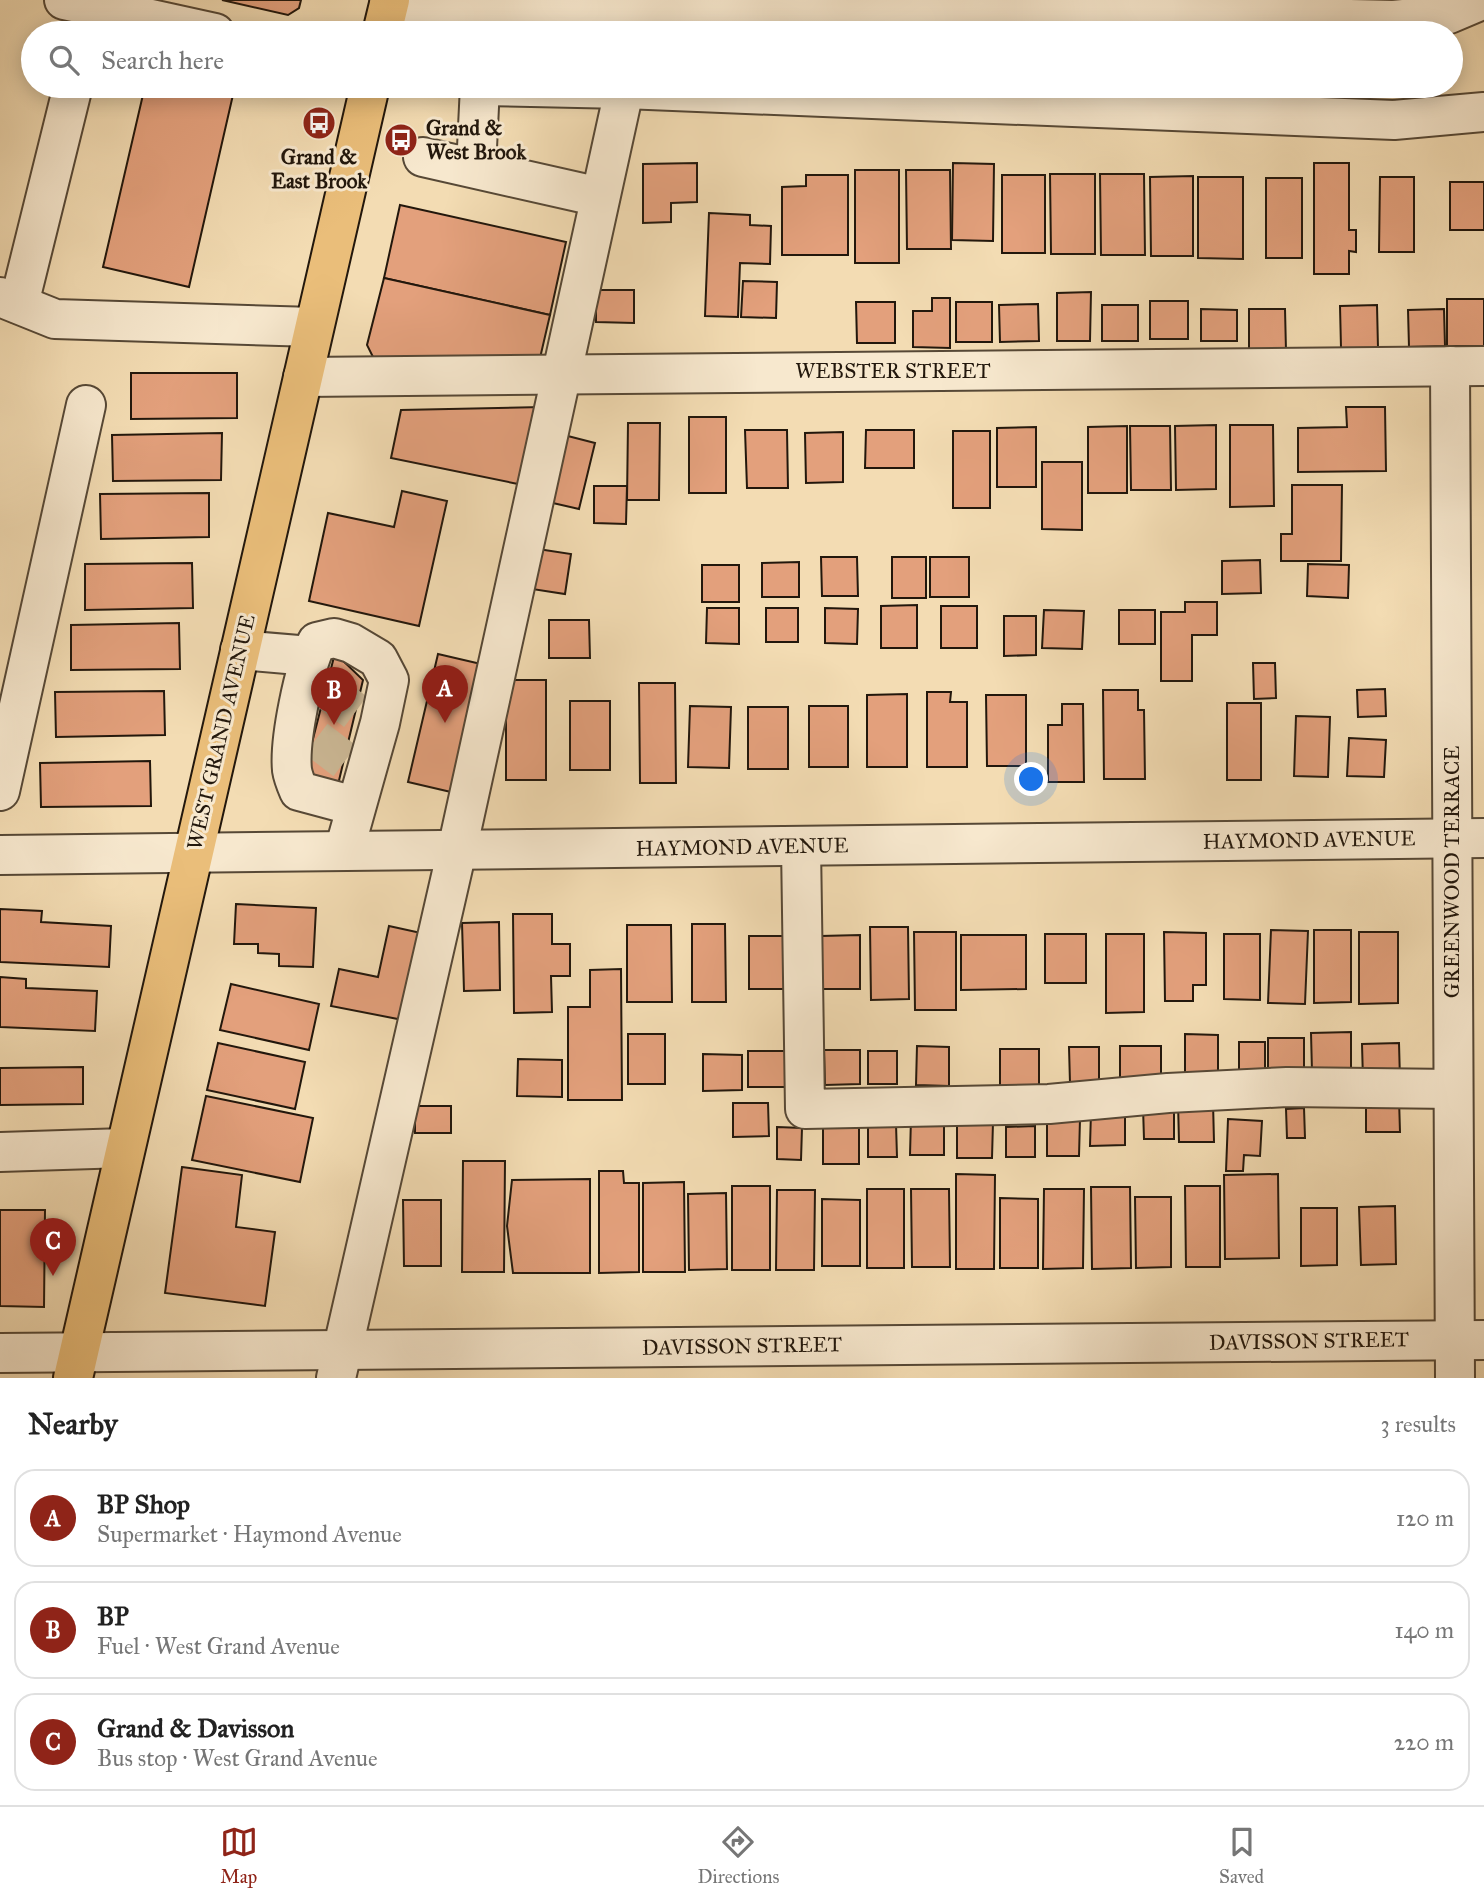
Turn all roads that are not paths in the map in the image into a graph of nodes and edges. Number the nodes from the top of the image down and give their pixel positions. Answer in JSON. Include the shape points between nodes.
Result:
{"nodes":[{"id":1,"x":95,"y":8,"type":"edge"},
{"id":2,"x":643,"y":12,"type":"edge"},
{"id":3,"x":1457,"y":12,"type":"edge"},
{"id":4,"x":387,"y":13,"type":"edge"},
{"id":5,"x":157,"y":21,"type":"edge"},
{"id":6,"x":69,"y":98,"type":"edge"},
{"id":7,"x":366,"y":98,"type":"edge"},
{"id":8,"x":480,"y":98,"type":"edge"},
{"id":9,"x":622,"y":98,"type":"edge"},
{"id":10,"x":881,"y":98,"type":"edge"},
{"id":11,"x":1461,"y":105,"type":"edge"},
{"id":12,"x":423,"y":157,"type":"dead end"},
{"id":13,"x":476,"y":168,"type":"junction"},
{"id":14,"x":600,"y":197,"type":"junction"},
{"id":15,"x":10,"y":301,"type":"edge"},
{"id":16,"x":314,"y":327,"type":"junction"},
{"id":17,"x":1467,"y":366,"type":"edge"},
{"id":18,"x":561,"y":374,"type":"junction"},
{"id":19,"x":303,"y":377,"type":"junction"},
{"id":20,"x":86,"y":405,"type":"dead end"},
{"id":21,"x":240,"y":650,"type":"junction"},
{"id":22,"x":314,"y":673,"type":"junction"},
{"id":23,"x":336,"y":761,"type":"junction"},
{"id":24,"x":0,"y":791,"type":"edge"},
{"id":25,"x":1468,"y":839,"type":"edge"},
{"id":26,"x":801,"y":846,"type":"junction"},
{"id":27,"x":457,"y":850,"type":"junction"},
{"id":28,"x":344,"y":851,"type":"junction"},
{"id":29,"x":193,"y":852,"type":"junction"},
{"id":30,"x":0,"y":855,"type":"edge"},
{"id":31,"x":1453,"y":1089,"type":"junction"},
{"id":32,"x":125,"y":1148,"type":"junction"},
{"id":33,"x":0,"y":1152,"type":"edge"},
{"id":34,"x":1469,"y":1340,"type":"edge"},
{"id":35,"x":0,"y":1353,"type":"edge"},
{"id":36,"x":339,"y":1364,"type":"edge"},
{"id":37,"x":76,"y":1365,"type":"edge"},
{"id":38,"x":1455,"y":1378,"type":"edge"}],
"edges":[{"from":1,"to":5,"type":"street"},
{"from":2,"to":3,"type":"street","via":[[1394,20]]},
{"from":2,"to":4,"type":"street"},
{"from":6,"to":15,"type":"street"},
{"from":7,"to":16,"type":"main road","name":"WEST GRAND AVENUE"},
{"from":8,"to":13,"type":"street"},
{"from":9,"to":14,"type":"street"},
{"from":10,"to":11,"type":"street","via":[[1394,120]]},
{"from":12,"to":13,"type":"street"},
{"from":13,"to":14,"type":"street"},
{"from":14,"to":18,"type":"street"},
{"from":15,"to":16,"type":"street","via":[[55,319]]},
{"from":16,"to":19,"type":"main road","name":"WEST GRAND AVENUE"},
{"from":17,"to":18,"type":"street","name":"WEBSTER STREET"},
{"from":17,"to":25,"type":"street","name":"GREENWOOD TERRACE"},
{"from":18,"to":19,"type":"street","name":"WEBSTER STREET"},
{"from":18,"to":27,"type":"street"},
{"from":19,"to":21,"type":"main road","name":"WEST GRAND AVENUE"},
{"from":20,"to":24,"type":"street"},
{"from":21,"to":22,"type":"street"},
{"from":21,"to":29,"type":"main road","name":"WEST GRAND AVENUE"},
{"from":22,"to":23,"type":"street"},
{"from":22,"to":23,"type":"street","via":[[317,642],[334,638],[378,659],[389,680],[367,721]]},
{"from":23,"to":28,"type":"street"},
{"from":25,"to":26,"type":"street","name":"HAYMOND AVENUE"},
{"from":25,"to":31,"type":"street","name":"GREENWOOD TERRACE"},
{"from":26,"to":27,"type":"street","name":"HAYMOND AVENUE"},
{"from":26,"to":31,"type":"street","via":[[805,1109],[1049,1104],[1287,1087]]},
{"from":27,"to":28,"type":"street","name":"HAYMOND AVENUE"},
{"from":27,"to":36,"type":"street"},
{"from":28,"to":29,"type":"street","name":"HAYMOND AVENUE"},
{"from":29,"to":30,"type":"street","name":"HAYMOND AVENUE"},
{"from":29,"to":32,"type":"main road","name":"WEST GRAND AVENUE"},
{"from":31,"to":34,"type":"street","name":"GREENWOOD TERRACE"},
{"from":32,"to":33,"type":"street"},
{"from":32,"to":37,"type":"main road","name":"WEST GRAND AVENUE"},
{"from":34,"to":36,"type":"street","name":"DAVISSON STREET"},
{"from":34,"to":38,"type":"street","name":"GREENWOOD TERRACE"},
{"from":35,"to":37,"type":"street","name":"DAVISSON STREET"},
{"from":36,"to":37,"type":"street","name":"DAVISSON STREET"}]}
